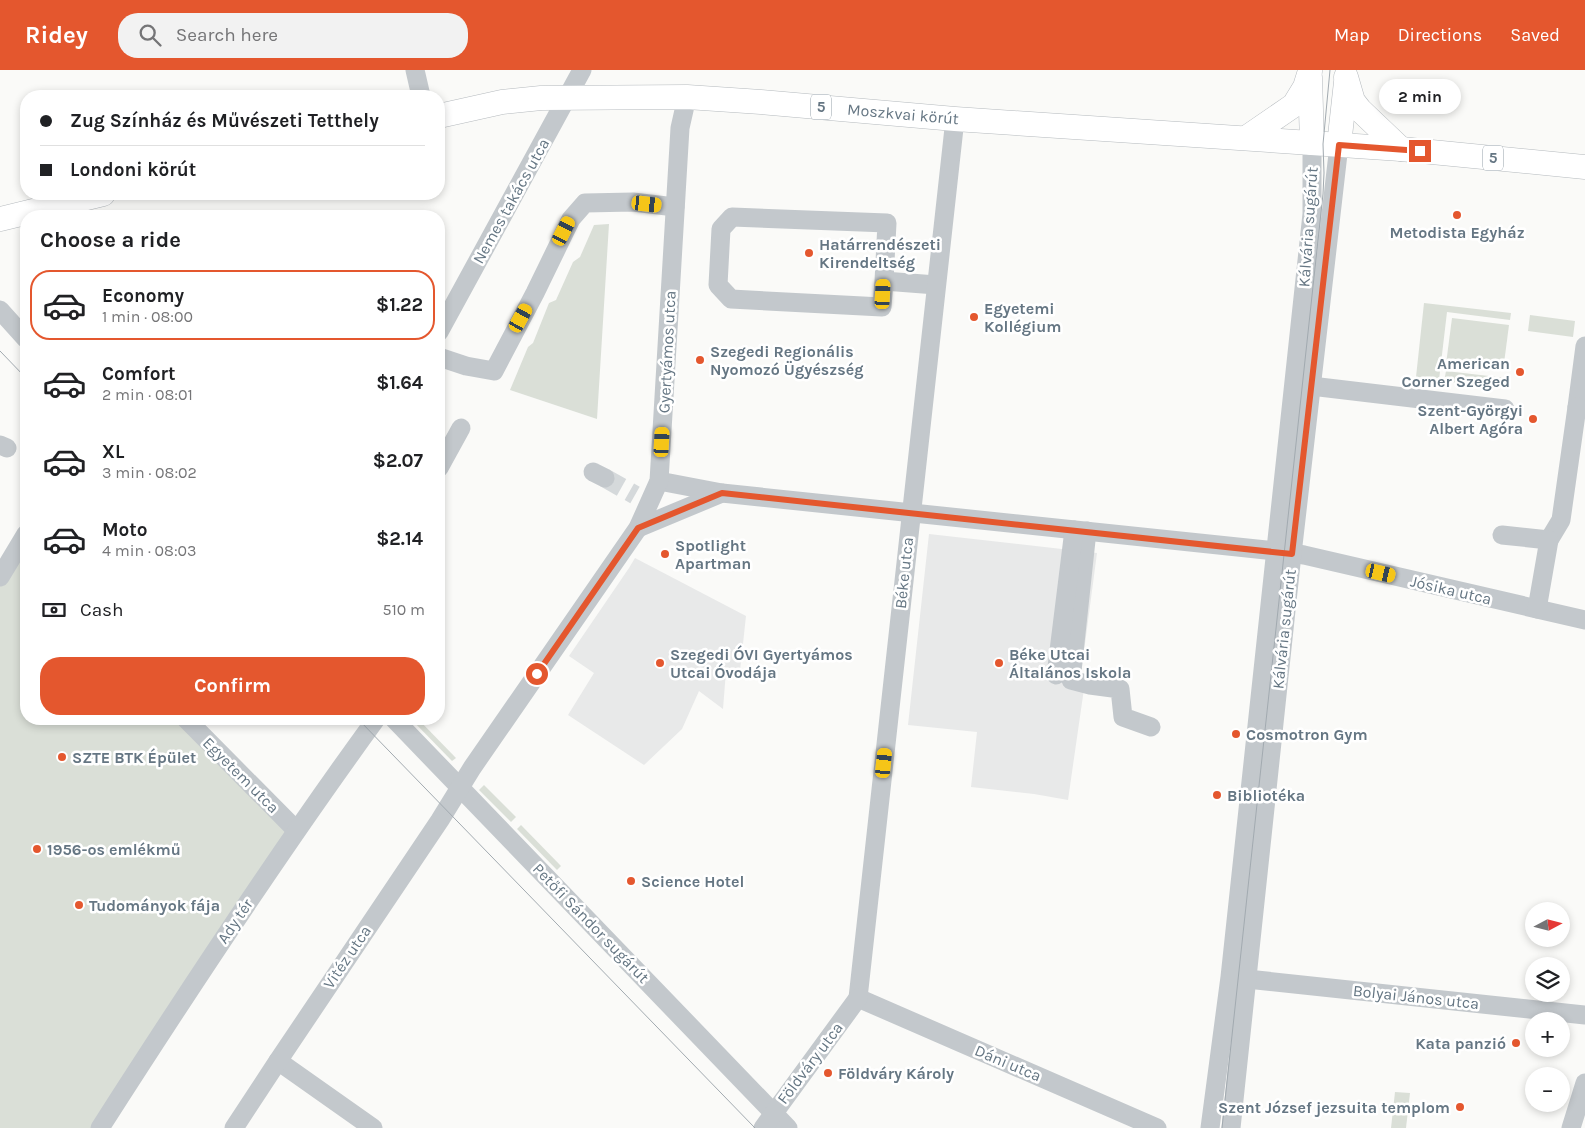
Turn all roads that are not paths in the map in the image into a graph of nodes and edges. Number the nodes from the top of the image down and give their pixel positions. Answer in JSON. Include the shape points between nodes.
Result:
{"nodes":[{"id":1,"x":415,"y":70,"type":"edge"},
{"id":2,"x":582,"y":70,"type":"edge"},
{"id":3,"x":1310,"y":70,"type":"edge"},
{"id":4,"x":1347,"y":73,"type":"edge"},
{"id":5,"x":420,"y":90,"type":"edge"},
{"id":6,"x":568,"y":97,"type":"junction"},
{"id":7,"x":686,"y":98,"type":"junction"},
{"id":8,"x":445,"y":115,"type":"edge"},
{"id":9,"x":955,"y":119,"type":"junction"},
{"id":10,"x":1246,"y":138,"type":"junction"},
{"id":11,"x":1312,"y":143,"type":"junction"},
{"id":12,"x":1339,"y":145,"type":"junction"},
{"id":13,"x":1401,"y":149,"type":"junction"},
{"id":14,"x":1585,"y":167,"type":"edge"},
{"id":15,"x":78,"y":200,"type":"edge"},
{"id":16,"x":0,"y":202,"type":"edge"},
{"id":17,"x":675,"y":207,"type":"junction"},
{"id":18,"x":45,"y":208,"type":"junction"},
{"id":19,"x":37,"y":210,"type":"edge"},
{"id":20,"x":20,"y":214,"type":"edge"},
{"id":21,"x":0,"y":219,"type":"edge"},
{"id":22,"x":884,"y":281,"type":"junction"},
{"id":23,"x":936,"y":285,"type":"junction"},
{"id":24,"x":0,"y":310,"type":"edge"},
{"id":25,"x":445,"y":321,"type":"edge"},
{"id":26,"x":20,"y":332,"type":"edge"},
{"id":27,"x":1585,"y":346,"type":"edge"},
{"id":28,"x":445,"y":359,"type":"edge"},
{"id":29,"x":1311,"y":386,"type":"junction"},
{"id":30,"x":1505,"y":408,"type":"dead end"},
{"id":31,"x":1581,"y":408,"type":"edge"},
{"id":32,"x":461,"y":428,"type":"dead end"},
{"id":33,"x":445,"y":457,"type":"edge"},
{"id":34,"x":659,"y":481,"type":"junction"},
{"id":35,"x":722,"y":493,"type":"junction"},
{"id":36,"x":911,"y":513,"type":"junction"},
{"id":37,"x":638,"y":528,"type":"junction"},
{"id":38,"x":1080,"y":531,"type":"junction"},
{"id":39,"x":1502,"y":534,"type":"dead end"},
{"id":40,"x":1549,"y":540,"type":"junction"},
{"id":41,"x":1284,"y":553,"type":"junction"},
{"id":42,"x":20,"y":556,"type":"edge"},
{"id":43,"x":0,"y":577,"type":"edge"},
{"id":44,"x":1536,"y":609,"type":"junction"},
{"id":45,"x":1585,"y":620,"type":"edge"},
{"id":46,"x":1056,"y":675,"type":"dead end"},
{"id":47,"x":192,"y":725,"type":"edge"},
{"id":48,"x":372,"y":725,"type":"edge"},
{"id":49,"x":400,"y":725,"type":"edge"},
{"id":50,"x":1151,"y":726,"type":"dead end"},
{"id":51,"x":461,"y":787,"type":"junction"},
{"id":52,"x":296,"y":830,"type":"junction"},
{"id":53,"x":1247,"y":979,"type":"junction"},
{"id":54,"x":858,"y":998,"type":"junction"},
{"id":55,"x":1585,"y":1015,"type":"edge"},
{"id":56,"x":278,"y":1061,"type":"junction"},
{"id":57,"x":1585,"y":1083,"type":"edge"},
{"id":58,"x":768,"y":1121,"type":"edge"},
{"id":59,"x":1154,"y":1127,"type":"edge"},
{"id":60,"x":100,"y":1128,"type":"edge"},
{"id":61,"x":234,"y":1128,"type":"edge"},
{"id":62,"x":373,"y":1128,"type":"edge"},
{"id":63,"x":788,"y":1128,"type":"edge"},
{"id":64,"x":1210,"y":1128,"type":"edge"},
{"id":65,"x":1231,"y":1128,"type":"edge"},
{"id":66,"x":1572,"y":1128,"type":"edge"}],
"edges":[{"from":1,"to":5,"type":"street"},
{"from":2,"to":6,"type":"street","name":"Nemes takács utca"},
{"from":3,"to":10,"type":"main road","via":[[1305,87],[1294,105]]},
{"from":3,"to":11,"type":"main road","name":"Kálvária sugárút"},
{"from":4,"to":12,"type":"main road","name":"Kálvária sugárút"},
{"from":4,"to":13,"type":"main road","via":[[1353,101]]},
{"from":6,"to":7,"type":"main road","name":"Moszkvai körút","number":"5"},
{"from":6,"to":8,"type":"main road","name":"Moszkvai körút","number":"5","via":[[502,102]]},
{"from":6,"to":25,"type":"street","name":"Nemes takács utca"},
{"from":7,"to":9,"type":"main road","name":"Moszkvai körút","number":"5"},
{"from":7,"to":17,"type":"street","name":"Gyertyámos utca","via":[[680,128]]},
{"from":9,"to":10,"type":"main road","name":"Moszkvai körút","number":"5"},
{"from":9,"to":23,"type":"street","name":"Béke utca"},
{"from":10,"to":11,"type":"main road","name":"Moszkvai körút","number":"5"},
{"from":11,"to":12,"type":"main road","name":"Moszkvai körút","number":"5"},
{"from":11,"to":41,"type":"street","name":"Kálvária sugárút","via":[[1312,214]]},
{"from":12,"to":13,"type":"main road","number":"5"},
{"from":12,"to":29,"type":"street","name":"Kálvária sugárút"},
{"from":13,"to":14,"type":"main road","number":"5"},
{"from":15,"to":18,"type":"main road"},
{"from":16,"to":18,"type":"main road"},
{"from":17,"to":28,"type":"street","via":[[633,202],[585,203],[571,219],[494,371]]},
{"from":17,"to":34,"type":"street","name":"Gyertyámos utca"},
{"from":18,"to":19,"type":"main road"},
{"from":20,"to":21,"type":"main road"},
{"from":22,"to":22,"type":"street","via":[[888,223],[732,217],[721,229],[718,285],[731,299],[882,307]]},
{"from":22,"to":23,"type":"street"},
{"from":23,"to":36,"type":"street","name":"Béke utca"},
{"from":24,"to":26,"type":"street"},
{"from":27,"to":31,"type":"street"},
{"from":29,"to":30,"type":"street"},
{"from":29,"to":41,"type":"street","name":"Kálvária sugárút"},
{"from":31,"to":40,"type":"street","via":[[1561,520]]},
{"from":32,"to":33,"type":"street"},
{"from":34,"to":35,"type":"street","name":"Jósika utca"},
{"from":34,"to":37,"type":"street","name":"Gyertyámos utca","via":[[642,499]]},
{"from":35,"to":36,"type":"street","name":"Jósika utca"},
{"from":35,"to":37,"type":"street","name":"Jósika utca"},
{"from":36,"to":38,"type":"street","name":"Jósika utca"},
{"from":36,"to":54,"type":"street","name":"Béke utca"},
{"from":37,"to":51,"type":"street","name":"Gyertyámos utca"},
{"from":38,"to":41,"type":"street","name":"Jósika utca"},
{"from":38,"to":46,"type":"street"},
{"from":38,"to":50,"type":"street","via":[[1071,680],[1120,689],[1123,717]]},
{"from":39,"to":40,"type":"street"},
{"from":40,"to":44,"type":"street"},
{"from":41,"to":44,"type":"street","name":"Jósika utca"},
{"from":41,"to":53,"type":"street","name":"Kálvária sugárút"},
{"from":41,"to":64,"type":"street","name":"Kálvária sugárút"},
{"from":42,"to":43,"type":"street"},
{"from":44,"to":45,"type":"street","name":"Jósika utca"},
{"from":47,"to":52,"type":"street","name":"Egyetem utca"},
{"from":48,"to":52,"type":"street","name":"Ady tér"},
{"from":49,"to":51,"type":"street","name":"Petőfi Sándor sugárút"},
{"from":51,"to":56,"type":"street","name":"Vitéz utca"},
{"from":51,"to":58,"type":"street","name":"Petőfi Sándor sugárút"},
{"from":52,"to":60,"type":"street","name":"Ady tér"},
{"from":53,"to":55,"type":"street","name":"Bolyai János utca"},
{"from":53,"to":65,"type":"street","name":"Kálvária sugárút"},
{"from":54,"to":58,"type":"street","name":"Földváry utca"},
{"from":54,"to":59,"type":"street","name":"Dáni utca"},
{"from":56,"to":61,"type":"street","name":"Vitéz utca"},
{"from":56,"to":62,"type":"street"},
{"from":57,"to":66,"type":"street"},
{"from":58,"to":63,"type":"street","name":"Petőfi Sándor sugárút"}]}
